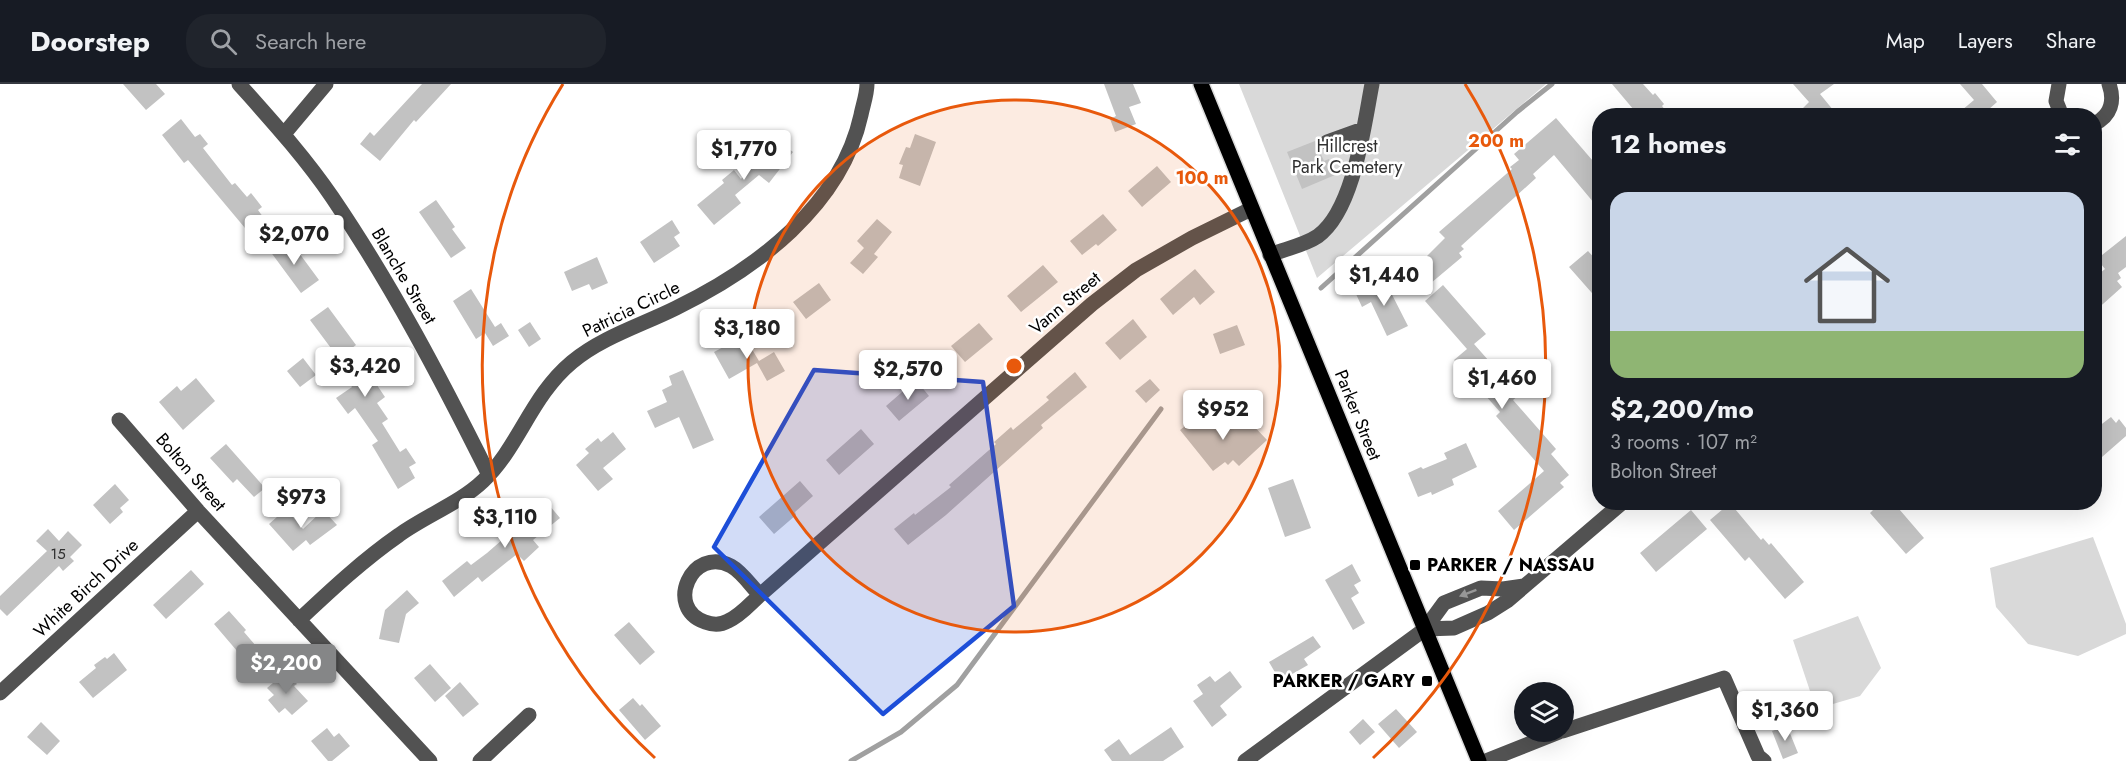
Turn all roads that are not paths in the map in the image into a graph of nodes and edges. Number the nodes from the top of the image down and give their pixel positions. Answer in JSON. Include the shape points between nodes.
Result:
{"nodes":[{"id":1,"x":239,"y":84,"type":"edge"},
{"id":2,"x":326,"y":84,"type":"edge"},
{"id":3,"x":867,"y":84,"type":"edge"},
{"id":4,"x":1201,"y":84,"type":"edge"},
{"id":5,"x":1372,"y":84,"type":"edge"},
{"id":6,"x":2059,"y":84,"type":"edge"},
{"id":7,"x":2109,"y":84,"type":"edge"},
{"id":8,"x":2059,"y":108,"type":"edge"},
{"id":9,"x":2102,"y":118,"type":"edge"},
{"id":10,"x":1363,"y":129,"type":"junction"},
{"id":11,"x":284,"y":134,"type":"junction"},
{"id":12,"x":1327,"y":142,"type":"dead end"},
{"id":13,"x":1251,"y":209,"type":"junction"},
{"id":14,"x":1270,"y":255,"type":"junction"},
{"id":15,"x":119,"y":420,"type":"dead end"},
{"id":16,"x":489,"y":475,"type":"junction"},
{"id":17,"x":1614,"y":510,"type":"edge"},
{"id":18,"x":198,"y":511,"type":"junction"},
{"id":19,"x":1524,"y":586,"type":"junction"},
{"id":20,"x":760,"y":595,"type":"junction"},
{"id":21,"x":299,"y":620,"type":"junction"},
{"id":22,"x":1425,"y":629,"type":"junction"},
{"id":23,"x":0,"y":693,"type":"edge"},
{"id":24,"x":529,"y":715,"type":"dead end"},
{"id":25,"x":1574,"y":727,"type":"edge"},
{"id":26,"x":1534,"y":742,"type":"edge"},
{"id":27,"x":429,"y":761,"type":"edge"},
{"id":28,"x":480,"y":761,"type":"edge"},
{"id":29,"x":1245,"y":761,"type":"edge"},
{"id":30,"x":1479,"y":761,"type":"edge"},
{"id":31,"x":1486,"y":761,"type":"edge"},
{"id":32,"x":1764,"y":761,"type":"edge"}],
"edges":[{"from":1,"to":11,"type":"street","name":"Blanche Street"},
{"from":2,"to":11,"type":"street"},
{"from":3,"to":16,"type":"street","name":"Patricia Circle","via":[[848,158],[804,218],[766,252],[707,292],[592,348],[573,362],[540,396]]},
{"from":4,"to":13,"type":"main road","name":"Parker Street"},
{"from":5,"to":10,"type":"street"},
{"from":6,"to":8,"type":"street"},
{"from":7,"to":9,"type":"street","via":[[2111,108]]},
{"from":10,"to":12,"type":"street"},
{"from":10,"to":14,"type":"street","via":[[1355,167],[1334,219],[1317,237]]},
{"from":11,"to":16,"type":"street","name":"Blanche Street","via":[[331,195],[403,310]]},
{"from":13,"to":14,"type":"main road","name":"Parker Street"},
{"from":13,"to":20,"type":"street","name":"Vann Street","via":[[1136,270],[1092,304]]},
{"from":14,"to":22,"type":"main road","name":"Parker Street"},
{"from":15,"to":18,"type":"street","name":"Bolton Street"},
{"from":16,"to":21,"type":"street","name":"Patricia Circle","via":[[372,555]]},
{"from":17,"to":19,"type":"street"},
{"from":18,"to":21,"type":"street","name":"Bolton Street"},
{"from":18,"to":23,"type":"street","name":"White Birch Drive"},
{"from":19,"to":22,"type":"street","via":[[1488,613],[1454,628]]},
{"from":19,"to":22,"type":"street","one_way":true,"via":[[1481,588],[1444,603]]},
{"from":20,"to":20,"type":"street","name":"Vann Street","via":[[733,567],[718,562],[694,571],[685,594],[693,614],[712,624],[734,618]]},
{"from":21,"to":27,"type":"street","name":"Bolton Street"},
{"from":22,"to":29,"type":"street"},
{"from":22,"to":30,"type":"main road","name":"Parker Street"},
{"from":24,"to":28,"type":"street"},
{"from":25,"to":32,"type":"street","via":[[1725,678],[1758,756]]},
{"from":26,"to":31,"type":"street"}]}
